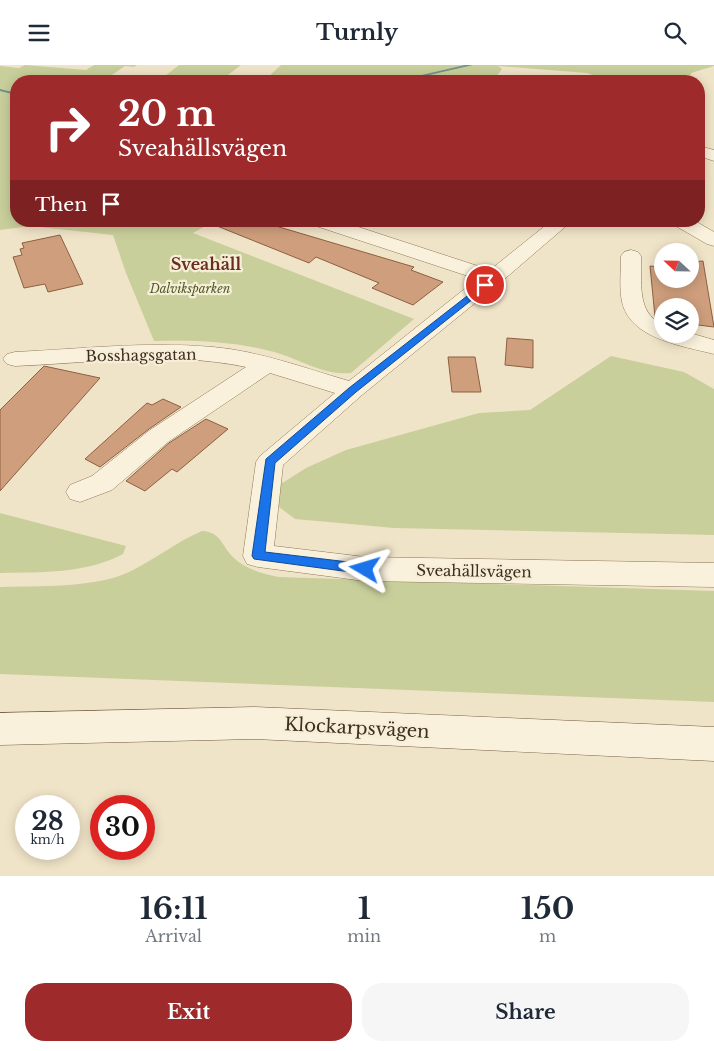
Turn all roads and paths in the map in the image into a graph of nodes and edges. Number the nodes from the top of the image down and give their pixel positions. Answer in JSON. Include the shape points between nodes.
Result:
{"nodes":[{"id":1,"x":338,"y":227,"type":"edge"},
{"id":2,"x":556,"y":227,"type":"edge"},
{"id":3,"x":691,"y":227,"type":"edge"},
{"id":4,"x":714,"y":240,"type":"edge"},
{"id":5,"x":631,"y":255,"type":"dead end"},
{"id":6,"x":494,"y":278,"type":"junction"},
{"id":7,"x":654,"y":328,"type":"edge"},
{"id":8,"x":699,"y":343,"type":"edge"},
{"id":9,"x":714,"y":347,"type":"edge"},
{"id":10,"x":15,"y":359,"type":"dead end"},
{"id":11,"x":265,"y":365,"type":"junction"},
{"id":12,"x":353,"y":390,"type":"junction"},
{"id":13,"x":80,"y":492,"type":"dead end"},
{"id":14,"x":714,"y":575,"type":"edge"},
{"id":15,"x":0,"y":729,"type":"edge"},
{"id":16,"x":714,"y":744,"type":"edge"}],
"edges":[{"from":1,"to":6,"type":"street"},
{"from":2,"to":6,"type":"street","name":"Sveahällsvägen"},
{"from":3,"to":4,"type":"street"},
{"from":5,"to":7,"type":"street","via":[[632,302],[636,315]]},
{"from":6,"to":12,"type":"street","name":"Sveahällsvägen"},
{"from":8,"to":9,"type":"street"},
{"from":10,"to":11,"type":"street","name":"Bosshagsgatan","via":[[152,352],[214,354]]},
{"from":11,"to":12,"type":"street","name":"Bosshagsgatan"},
{"from":11,"to":13,"type":"street","via":[[159,436],[102,483]]},
{"from":12,"to":14,"type":"street","name":"Sveahällsvägen","via":[[270,461],[258,556],[365,569]]},
{"from":15,"to":16,"type":"street","name":"Klockarpsvägen","via":[[255,723]]}]}
